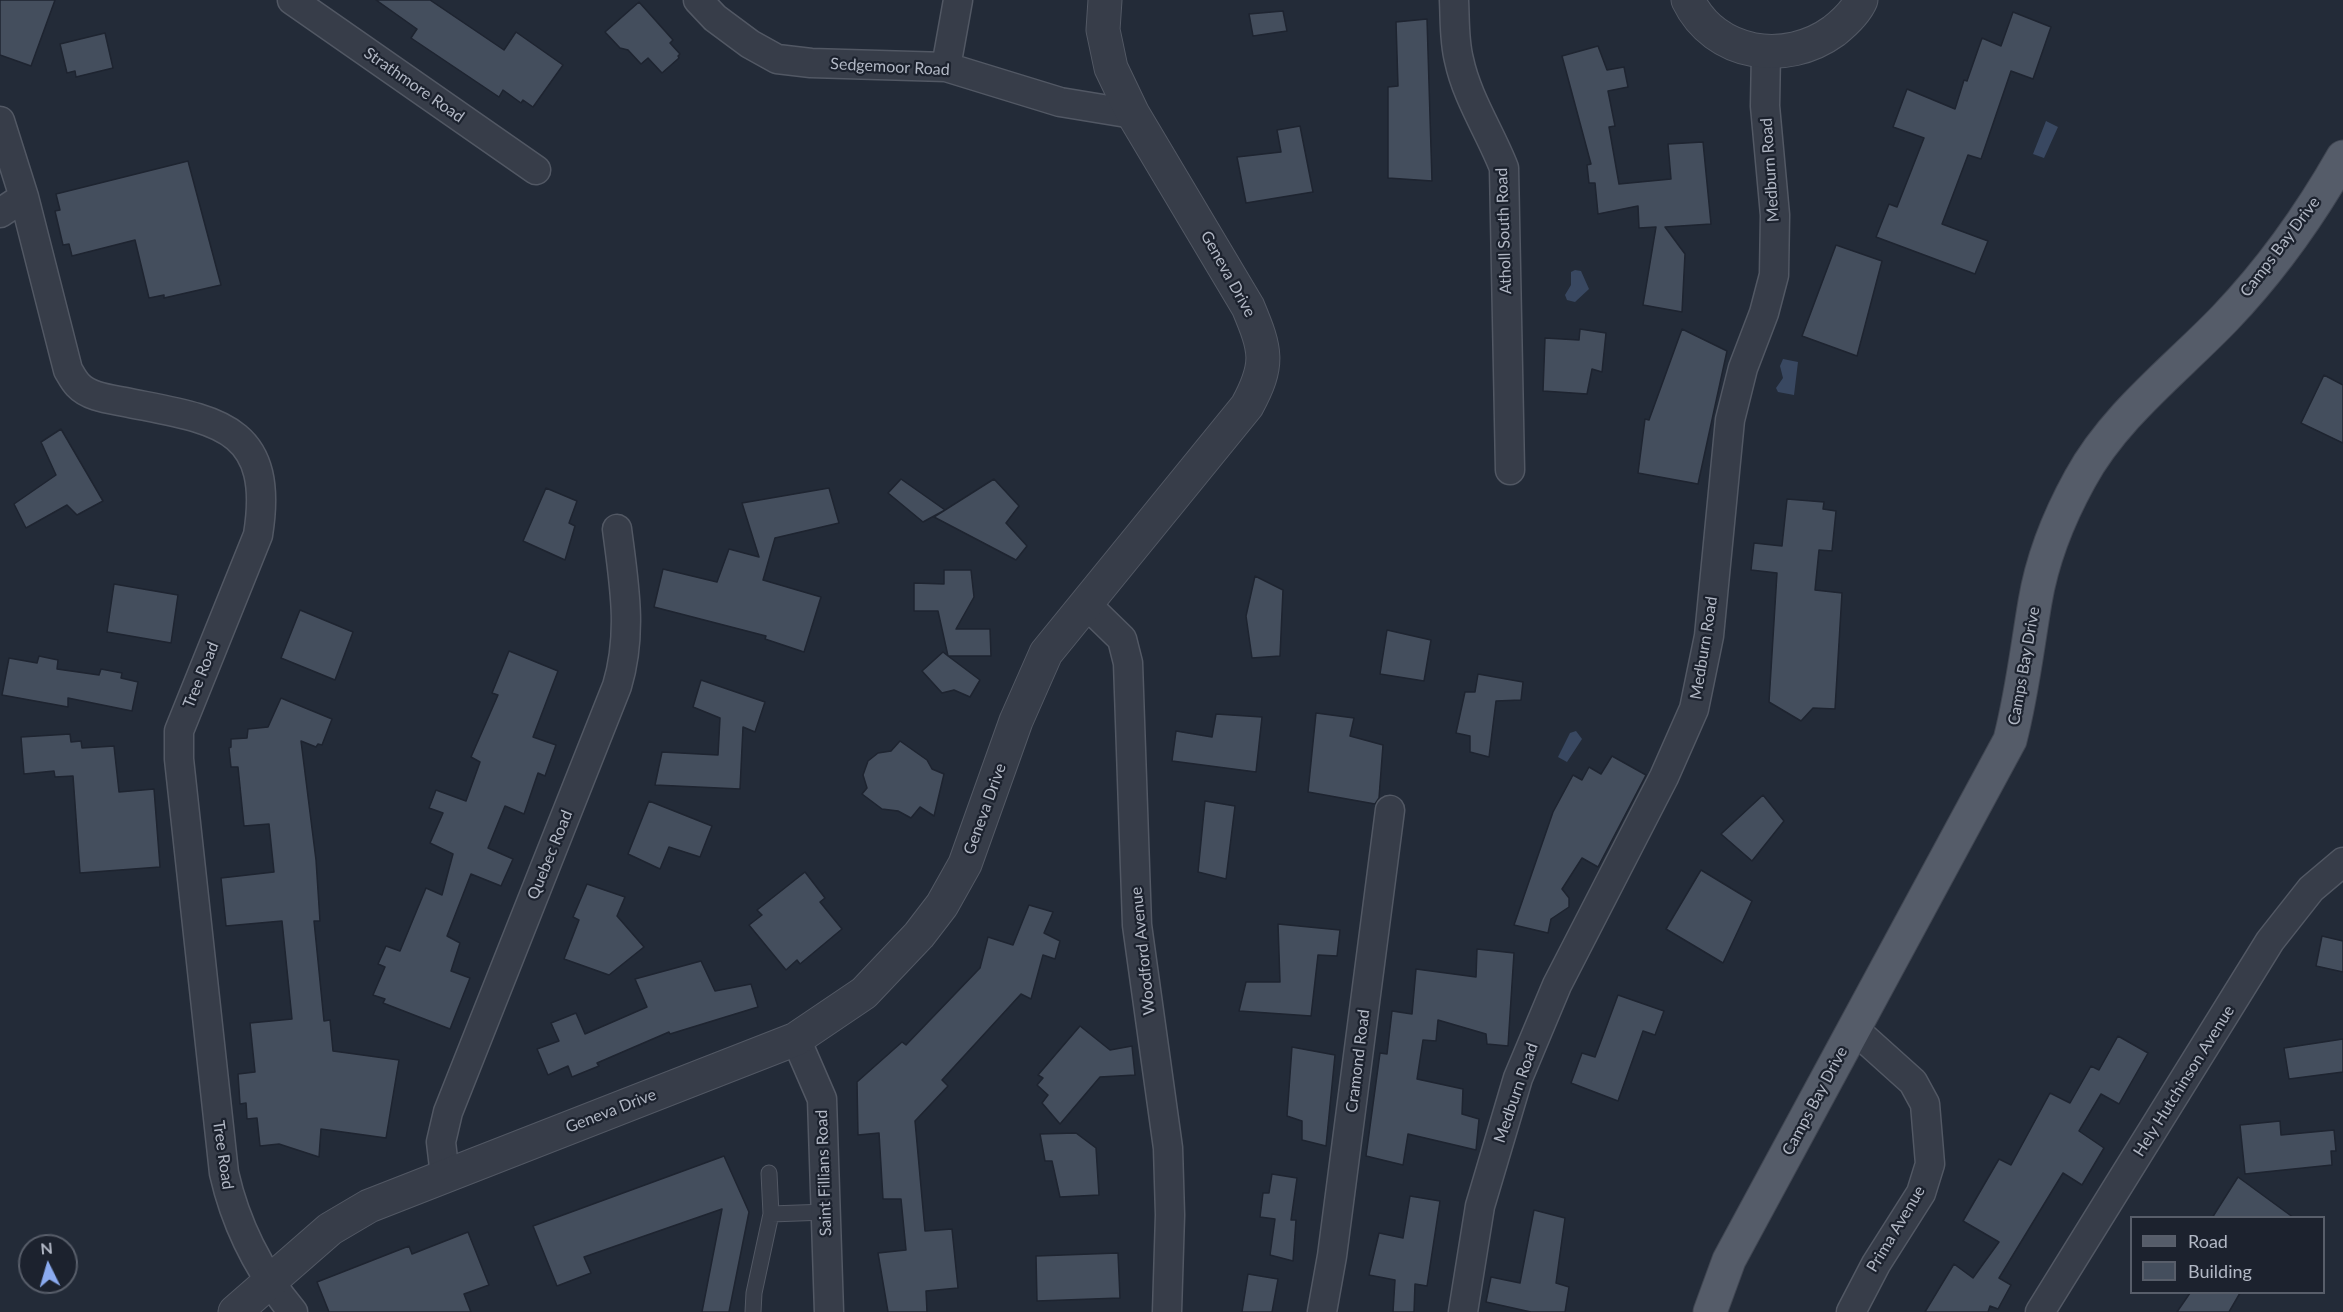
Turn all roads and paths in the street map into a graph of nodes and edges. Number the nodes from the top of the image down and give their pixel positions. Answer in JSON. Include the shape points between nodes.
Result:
{"nodes":[{"id":1,"x":292,"y":0,"type":"edge"},
{"id":2,"x":698,"y":0,"type":"edge"},
{"id":3,"x":958,"y":0,"type":"edge"},
{"id":4,"x":1105,"y":0,"type":"edge"},
{"id":5,"x":1454,"y":0,"type":"edge"},
{"id":6,"x":1688,"y":0,"type":"edge"},
{"id":7,"x":1861,"y":0,"type":"edge"},
{"id":8,"x":1766,"y":52,"type":"junction"},
{"id":9,"x":946,"y":67,"type":"junction"},
{"id":10,"x":1133,"y":114,"type":"junction"},
{"id":11,"x":0,"y":121,"type":"edge"},
{"id":12,"x":2343,"y":157,"type":"edge"},
{"id":13,"x":536,"y":170,"type":"dead end"},
{"id":14,"x":24,"y":197,"type":"junction"},
{"id":15,"x":0,"y":213,"type":"edge"},
{"id":16,"x":1510,"y":470,"type":"dead end"},
{"id":17,"x":617,"y":529,"type":"dead end"},
{"id":18,"x":1086,"y":604,"type":"junction"},
{"id":19,"x":1390,"y":810,"type":"dead end"},
{"id":20,"x":2343,"y":862,"type":"edge"},
{"id":21,"x":1854,"y":1029,"type":"junction"},
{"id":22,"x":796,"y":1039,"type":"junction"},
{"id":23,"x":769,"y":1173,"type":"dead end"},
{"id":24,"x":445,"y":1176,"type":"junction"},
{"id":25,"x":826,"y":1212,"type":"junction"},
{"id":26,"x":771,"y":1214,"type":"junction"},
{"id":27,"x":268,"y":1283,"type":"junction"},
{"id":28,"x":235,"y":1312,"type":"edge"},
{"id":29,"x":292,"y":1312,"type":"edge"},
{"id":30,"x":753,"y":1312,"type":"edge"},
{"id":31,"x":829,"y":1312,"type":"edge"},
{"id":32,"x":1167,"y":1312,"type":"edge"},
{"id":33,"x":1322,"y":1312,"type":"edge"},
{"id":34,"x":1463,"y":1312,"type":"edge"},
{"id":35,"x":1710,"y":1312,"type":"edge"},
{"id":36,"x":1851,"y":1312,"type":"edge"},
{"id":37,"x":2040,"y":1312,"type":"edge"}],
"edges":[{"from":1,"to":13,"type":"street","name":"Strathmore Road"},
{"from":2,"to":9,"type":"street","name":"Sedgemoor Road","via":[[715,18],[777,59]]},
{"from":3,"to":9,"type":"street"},
{"from":4,"to":10,"type":"street","name":"Geneva Drive","via":[[1103,30],[1111,68]]},
{"from":5,"to":16,"type":"street","name":"Atholl South Road","via":[[1459,62],[1469,94],[1504,168]]},
{"from":6,"to":8,"type":"street","via":[[1713,33],[1736,47]]},
{"from":7,"to":8,"type":"street","via":[[1842,24],[1823,39],[1794,50]]},
{"from":8,"to":34,"type":"street","name":"Medburn Road","via":[[1774,274],[1730,420],[1708,636],[1694,709],[1664,777],[1557,985],[1518,1078],[1480,1206]]},
{"from":9,"to":10,"type":"street","name":"Sedgemoor Road","via":[[1060,102]]},
{"from":10,"to":18,"type":"street","name":"Geneva Drive","via":[[1248,307],[1264,358],[1260,381],[1247,406]]},
{"from":11,"to":14,"type":"street","name":"Tree Road"},
{"from":12,"to":21,"type":"main road","name":"Camps Bay Drive","via":[[2270,266],[2226,317],[2113,431],[2080,477],[2045,563],[2010,741]]},
{"from":14,"to":15,"type":"street"},
{"from":14,"to":27,"type":"street","name":"Tree Road","via":[[68,370],[78,386],[111,399],[212,421],[245,446],[257,465],[262,484],[258,535],[179,731],[179,759],[224,1173],[239,1225]]},
{"from":17,"to":24,"type":"street","name":"Quebec Road","via":[[626,597],[626,658],[448,1112],[441,1142]]},
{"from":18,"to":22,"type":"street","name":"Geneva Drive","via":[[1037,669],[965,864],[942,905],[864,993]]},
{"from":18,"to":32,"type":"street","name":"Woodford Avenue","via":[[1122,639],[1128,663],[1137,925],[1168,1148]]},
{"from":19,"to":33,"type":"street","name":"Cramond Road"},
{"from":20,"to":37,"type":"street","name":"Hely Hutchinson Avenue","via":[[2311,889],[2270,941]]},
{"from":21,"to":35,"type":"main road","name":"Camps Bay Drive","via":[[1729,1260]]},
{"from":21,"to":36,"type":"street","name":"Prima Avenue","via":[[1913,1082],[1925,1104],[1930,1164],[1921,1194]]},
{"from":22,"to":24,"type":"street","name":"Geneva Drive"},
{"from":22,"to":25,"type":"street","name":"Saint Fillians Road","via":[[822,1099]]},
{"from":23,"to":26,"type":"lane"},
{"from":24,"to":27,"type":"street","name":"Geneva Drive","via":[[349,1217]]},
{"from":25,"to":26,"type":"lane"},
{"from":25,"to":31,"type":"street","name":"Saint Fillians Road"},
{"from":26,"to":30,"type":"lane"},
{"from":27,"to":28,"type":"street","name":"Geneva Drive"},
{"from":27,"to":29,"type":"street","name":"Tree Road"}]}
